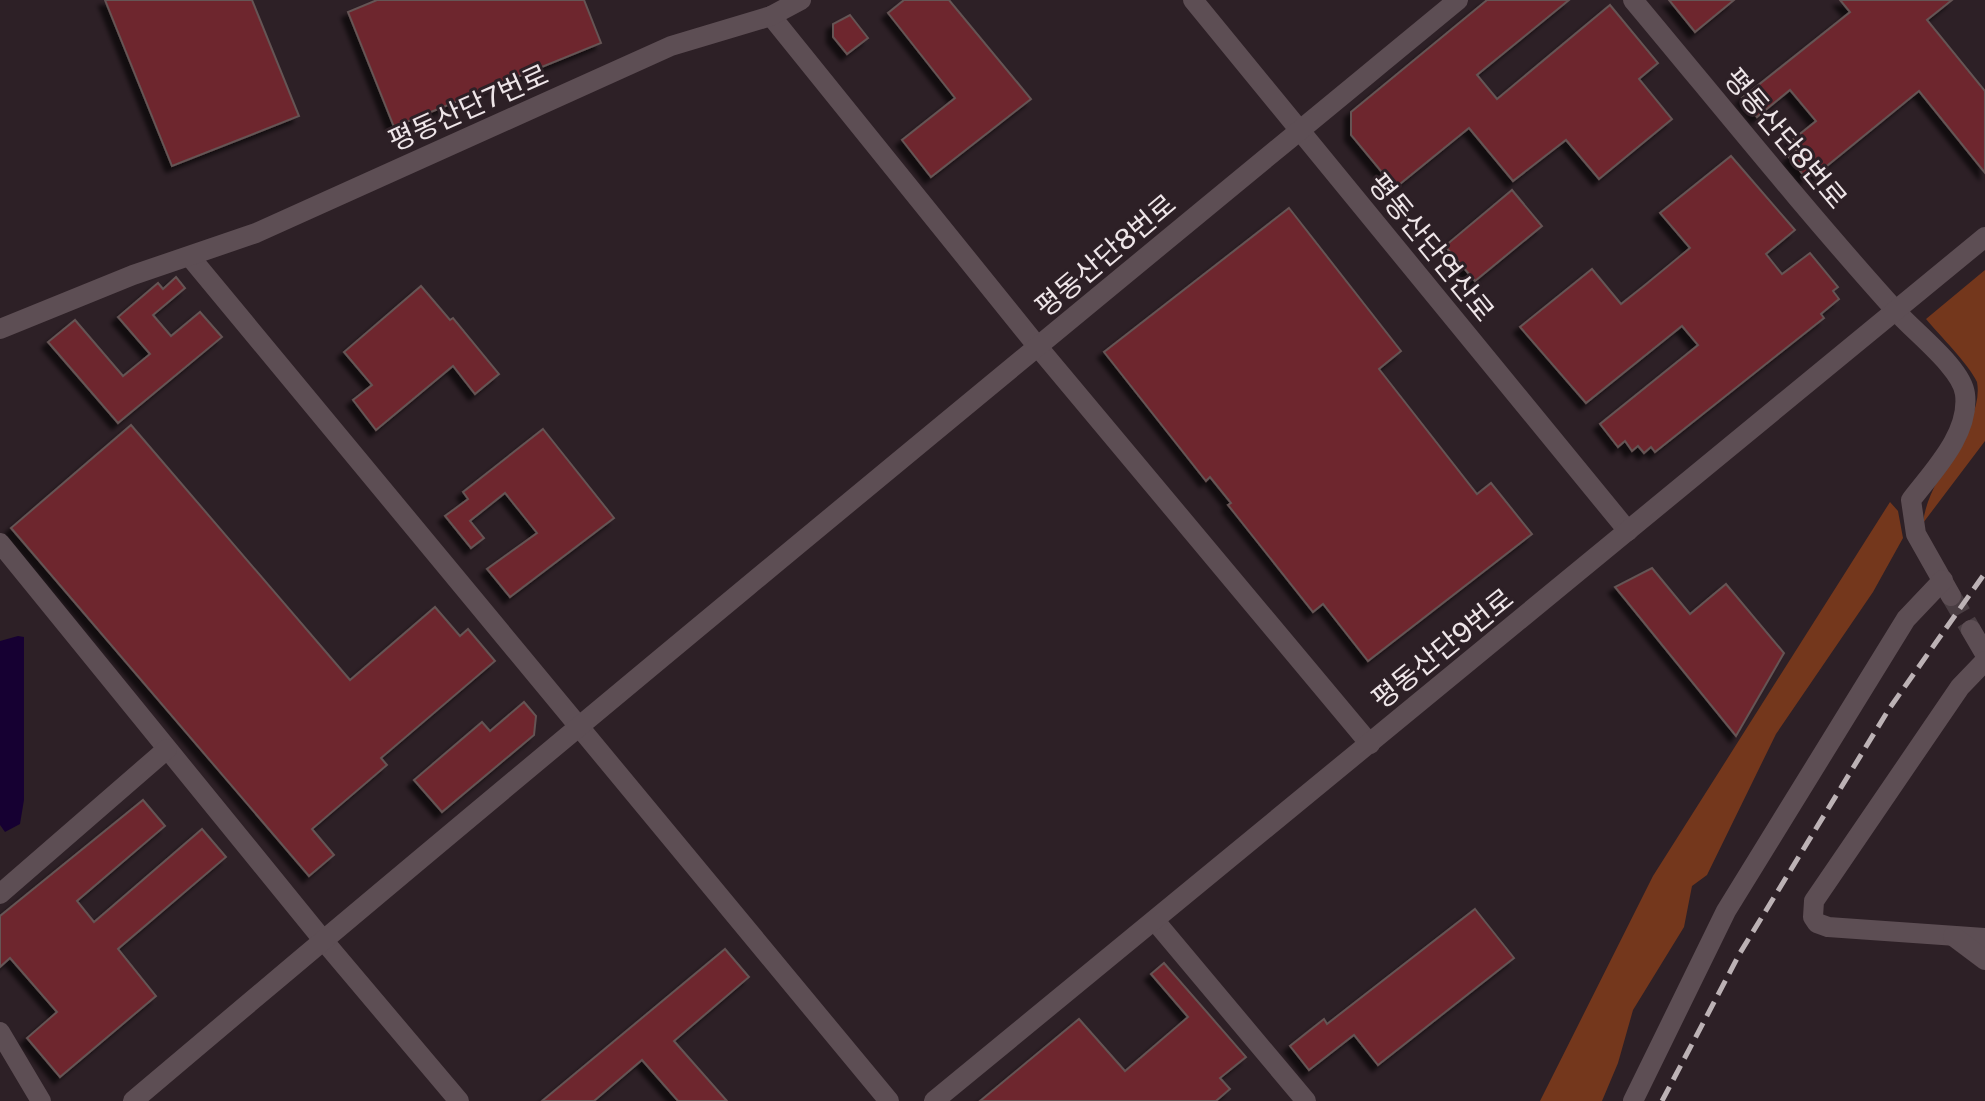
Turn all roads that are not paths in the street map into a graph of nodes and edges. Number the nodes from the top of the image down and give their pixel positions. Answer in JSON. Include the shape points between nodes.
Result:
{"nodes":[{"id":1,"x":801,"y":0,"type":"edge"},
{"id":2,"x":1193,"y":0,"type":"edge"},
{"id":3,"x":1458,"y":0,"type":"edge"},
{"id":4,"x":1633,"y":0,"type":"edge"},
{"id":5,"x":771,"y":16,"type":"junction"},
{"id":6,"x":1300,"y":130,"type":"junction"},
{"id":7,"x":1985,"y":237,"type":"edge"},
{"id":8,"x":191,"y":258,"type":"junction"},
{"id":9,"x":1896,"y":312,"type":"junction"},
{"id":10,"x":0,"y":329,"type":"edge"},
{"id":11,"x":1038,"y":347,"type":"junction"},
{"id":12,"x":1628,"y":531,"type":"junction"},
{"id":13,"x":0,"y":543,"type":"edge"},
{"id":14,"x":1971,"y":630,"type":"tunnel mouth"},
{"id":15,"x":1985,"y":654,"type":"edge"},
{"id":16,"x":1985,"y":661,"type":"edge"},
{"id":17,"x":579,"y":723,"type":"junction"},
{"id":18,"x":1370,"y":744,"type":"junction"},
{"id":19,"x":167,"y":749,"type":"junction"},
{"id":20,"x":0,"y":894,"type":"edge"},
{"id":21,"x":1155,"y":921,"type":"junction"},
{"id":22,"x":1952,"y":935,"type":"junction"},
{"id":23,"x":1985,"y":938,"type":"edge"},
{"id":24,"x":323,"y":940,"type":"junction"},
{"id":25,"x":1985,"y":960,"type":"edge"},
{"id":26,"x":0,"y":1032,"type":"edge"},
{"id":27,"x":41,"y":1101,"type":"edge"},
{"id":28,"x":133,"y":1101,"type":"edge"},
{"id":29,"x":459,"y":1101,"type":"edge"},
{"id":30,"x":889,"y":1101,"type":"edge"},
{"id":31,"x":934,"y":1101,"type":"edge"},
{"id":32,"x":1306,"y":1101,"type":"edge"},
{"id":33,"x":1633,"y":1101,"type":"edge"}],
"edges":[{"from":1,"to":5,"type":"street","name":"평동산단7번로"},
{"from":2,"to":6,"type":"street","name":"평동산단연산로"},
{"from":3,"to":6,"type":"street","name":"평동산단8번로"},
{"from":4,"to":9,"type":"street","name":"평동산단8번로"},
{"from":5,"to":8,"type":"street","name":"평동산단7번로","via":[[671,46]]},
{"from":5,"to":11,"type":"street"},
{"from":6,"to":11,"type":"street","name":"평동산단8번로"},
{"from":6,"to":12,"type":"street","name":"평동산단연산로"},
{"from":7,"to":9,"type":"street","name":"평동산단9번로"},
{"from":8,"to":10,"type":"street","name":"평동산단7번로","via":[[133,275]]},
{"from":8,"to":17,"type":"street"},
{"from":9,"to":12,"type":"street","name":"평동산단9번로"},
{"from":9,"to":33,"type":"street","name":"평동산단8번로","via":[[1954,371],[1965,392],[1964,420],[1911,500],[1916,534],[1947,588],[1906,619],[1726,911]]},
{"from":11,"to":17,"type":"street"},
{"from":11,"to":18,"type":"street","name":"평동산단8번로"},
{"from":12,"to":18,"type":"street","name":"평동산단9번로"},
{"from":13,"to":19,"type":"street"},
{"from":14,"to":15,"type":"street"},
{"from":16,"to":22,"type":"street","via":[[1951,700],[1812,911],[1817,923],[1828,927]]},
{"from":17,"to":24,"type":"street"},
{"from":17,"to":30,"type":"street"},
{"from":18,"to":21,"type":"street","name":"평동산단9번로"},
{"from":19,"to":20,"type":"street"},
{"from":19,"to":24,"type":"street"},
{"from":21,"to":31,"type":"street","name":"평동산단9번로"},
{"from":21,"to":32,"type":"street"},
{"from":22,"to":23,"type":"street"},
{"from":22,"to":25,"type":"street"},
{"from":24,"to":28,"type":"street"},
{"from":24,"to":29,"type":"street"},
{"from":26,"to":27,"type":"street"}]}
